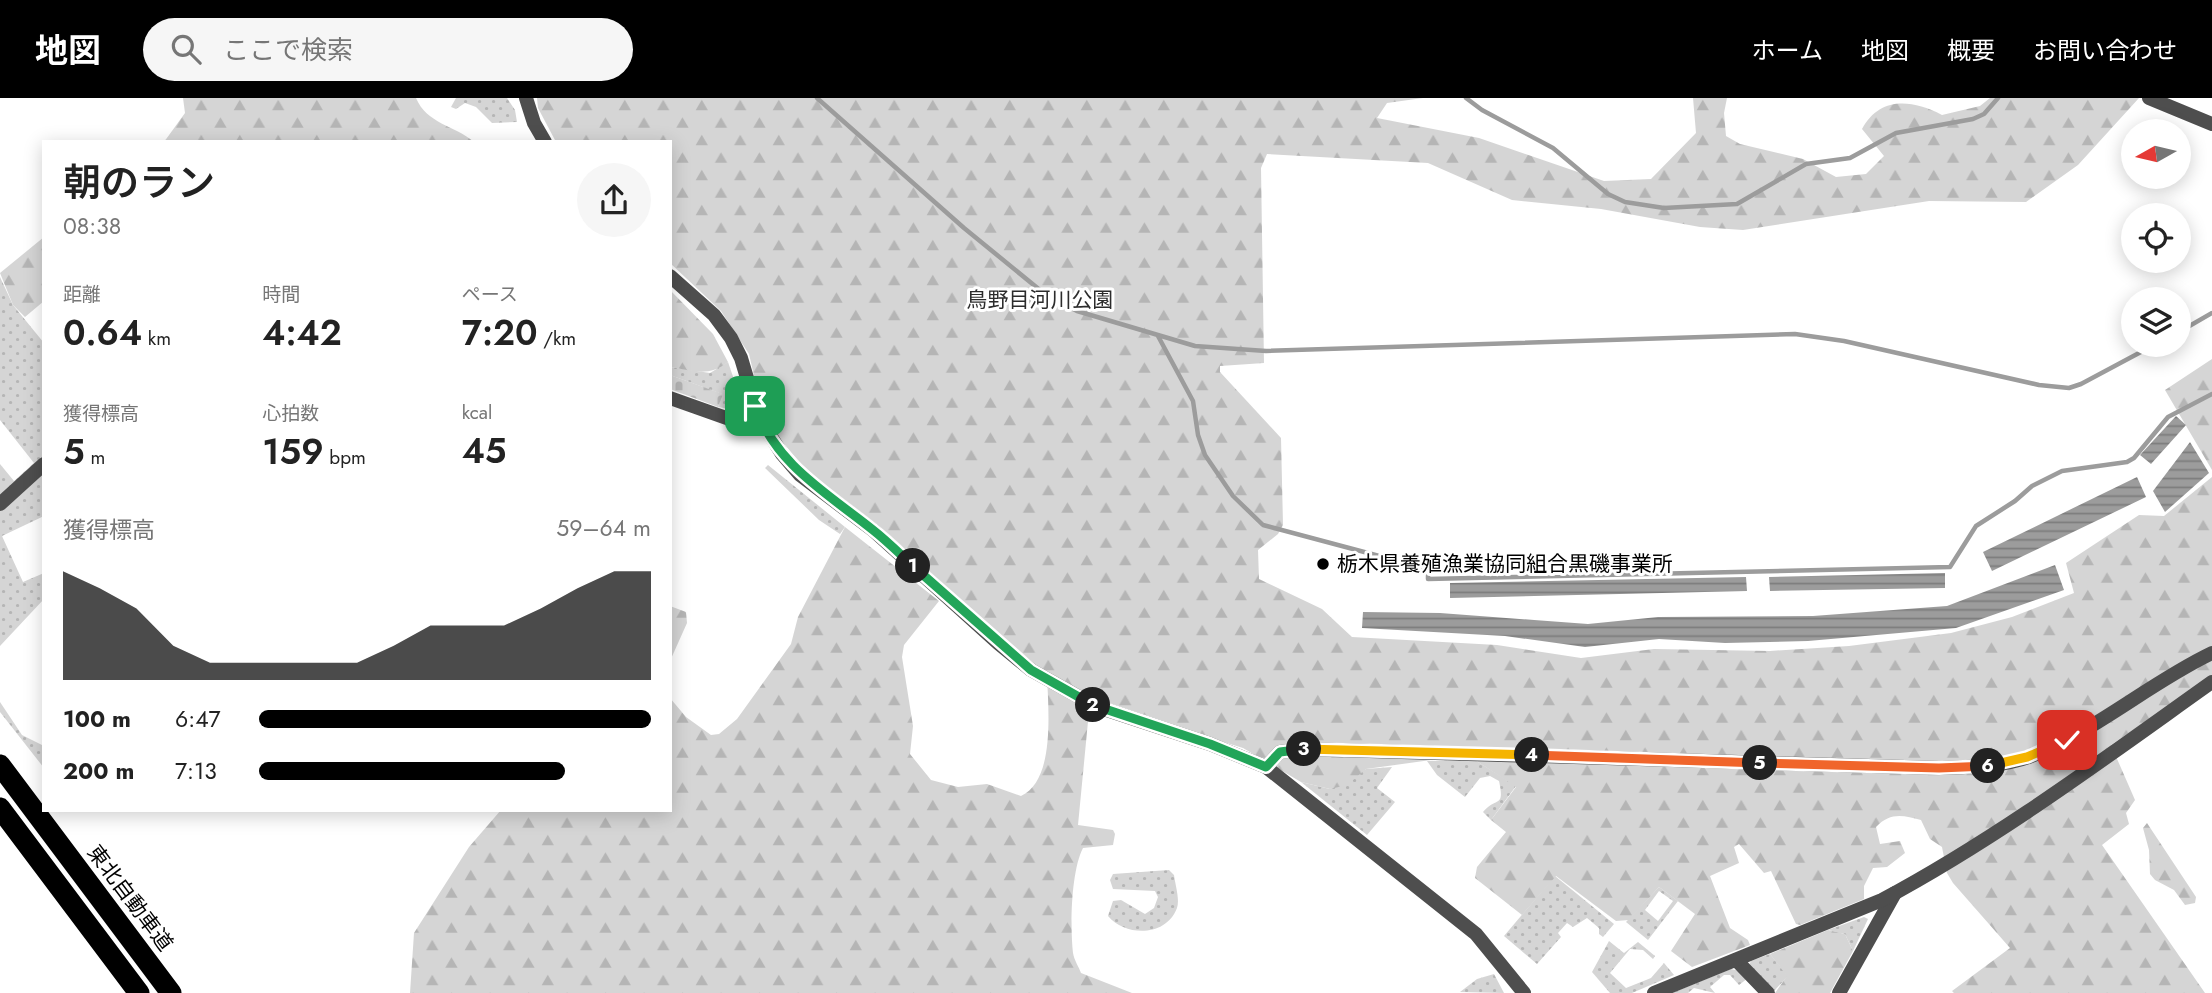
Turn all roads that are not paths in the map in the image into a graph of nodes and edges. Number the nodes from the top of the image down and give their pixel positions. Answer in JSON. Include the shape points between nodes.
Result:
{"nodes":[{"id":1,"x":526,"y":98,"type":"edge"},
{"id":2,"x":2149,"y":98,"type":"edge"},
{"id":3,"x":2212,"y":124,"type":"edge"},
{"id":4,"x":544,"y":140,"type":"edge"},
{"id":5,"x":672,"y":278,"type":"edge"},
{"id":6,"x":672,"y":399,"type":"edge"},
{"id":7,"x":759,"y":418,"type":"junction"},
{"id":8,"x":42,"y":466,"type":"edge"},
{"id":9,"x":0,"y":504,"type":"edge"},
{"id":10,"x":2212,"y":653,"type":"edge"},
{"id":11,"x":2212,"y":682,"type":"edge"},
{"id":12,"x":0,"y":765,"type":"edge"},
{"id":13,"x":1266,"y":767,"type":"junction"},
{"id":14,"x":0,"y":808,"type":"edge"},
{"id":15,"x":1895,"y":893,"type":"junction"},
{"id":16,"x":1736,"y":960,"type":"junction"},
{"id":17,"x":139,"y":993,"type":"edge"},
{"id":18,"x":171,"y":993,"type":"edge"},
{"id":19,"x":1524,"y":993,"type":"edge"},
{"id":20,"x":1654,"y":993,"type":"edge"},
{"id":21,"x":1768,"y":993,"type":"edge"},
{"id":22,"x":1839,"y":993,"type":"edge"}],
"edges":[{"from":1,"to":4,"type":"street"},
{"from":2,"to":3,"type":"street"},
{"from":5,"to":7,"type":"street","via":[[714,315],[731,338]]},
{"from":6,"to":7,"type":"street","via":[[732,420]]},
{"from":7,"to":13,"type":"street","via":[[800,475],[874,531],[1031,670],[1095,706]]},
{"from":8,"to":9,"type":"street"},
{"from":10,"to":13,"type":"street","via":[[2158,681],[2067,740],[2027,757],[1987,766],[1303,749],[1280,752]]},
{"from":11,"to":15,"type":"street","via":[[1992,834]]},
{"from":12,"to":18,"type":"highway","name":"東北自動車道"},
{"from":13,"to":19,"type":"street","via":[[1476,934]]},
{"from":14,"to":17,"type":"highway"},
{"from":15,"to":16,"type":"street"},
{"from":15,"to":22,"type":"street"},
{"from":16,"to":20,"type":"street"},
{"from":16,"to":21,"type":"street"}]}
